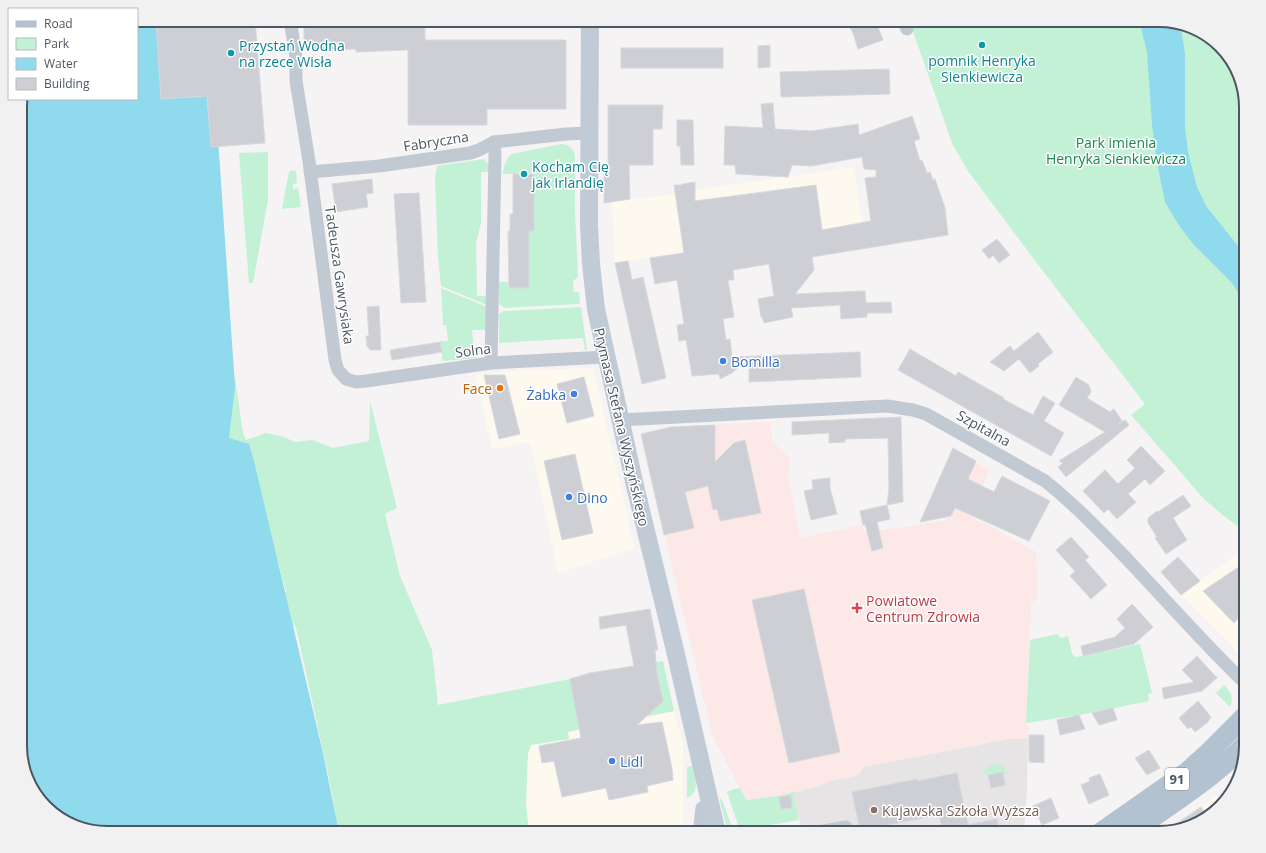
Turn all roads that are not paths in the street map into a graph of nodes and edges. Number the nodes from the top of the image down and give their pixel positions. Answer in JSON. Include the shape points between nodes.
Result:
{"nodes":[{"id":1,"x":291,"y":27,"type":"edge"},
{"id":2,"x":590,"y":27,"type":"edge"},
{"id":3,"x":590,"y":133,"type":"junction"},
{"id":4,"x":494,"y":142,"type":"junction"},
{"id":5,"x":310,"y":172,"type":"junction"},
{"id":6,"x":606,"y":357,"type":"junction"},
{"id":7,"x":491,"y":363,"type":"junction"},
{"id":8,"x":346,"y":379,"type":"joint"},
{"id":9,"x":620,"y":420,"type":"junction"},
{"id":10,"x":1239,"y":677,"type":"edge"},
{"id":11,"x":1239,"y":721,"type":"edge"},
{"id":12,"x":1239,"y":751,"type":"edge"},
{"id":13,"x":710,"y":805,"type":"junction"},
{"id":14,"x":700,"y":826,"type":"edge"},
{"id":15,"x":716,"y":826,"type":"edge"},
{"id":16,"x":1110,"y":826,"type":"edge"},
{"id":17,"x":1140,"y":826,"type":"edge"}],
"edges":[{"from":1,"to":5,"type":"street","name":"Tadeusza Gawrysiaka","via":[[296,57],[296,81]]},
{"from":2,"to":3,"type":"main road","name":"Prymasa Stefana Wyszyńskiego"},
{"from":3,"to":4,"type":"street","name":"Fabryczna"},
{"from":3,"to":6,"type":"main road","name":"Prymasa Stefana Wyszyńskiego","via":[[591,264],[596,309]]},
{"from":4,"to":5,"type":"street","name":"Fabryczna","via":[[470,153],[379,166]]},
{"from":4,"to":7,"type":"street"},
{"from":5,"to":8,"type":"street","name":"Tadeusza Gawrysiaka","via":[[335,360],[338,370]]},
{"from":6,"to":7,"type":"street","name":"Solna"},
{"from":6,"to":9,"type":"main road","name":"Prymasa Stefana Wyszyńskiego"},
{"from":7,"to":8,"type":"street","name":"Solna","via":[[366,381]]},
{"from":9,"to":10,"type":"street","name":"Szpitalna","via":[[887,406],[926,414],[1060,492]]},
{"from":9,"to":13,"type":"main road","name":"Prymasa Stefana Wyszyńskiego"},
{"from":11,"to":16,"type":"main road","number":"91","via":[[1187,772]]},
{"from":12,"to":17,"type":"main road","number":"91","via":[[1214,773]]},
{"from":13,"to":14,"type":"street","via":[[702,808]]},
{"from":13,"to":15,"type":"main road","name":"Prymasa Stefana Wyszyńskiego"}]}
